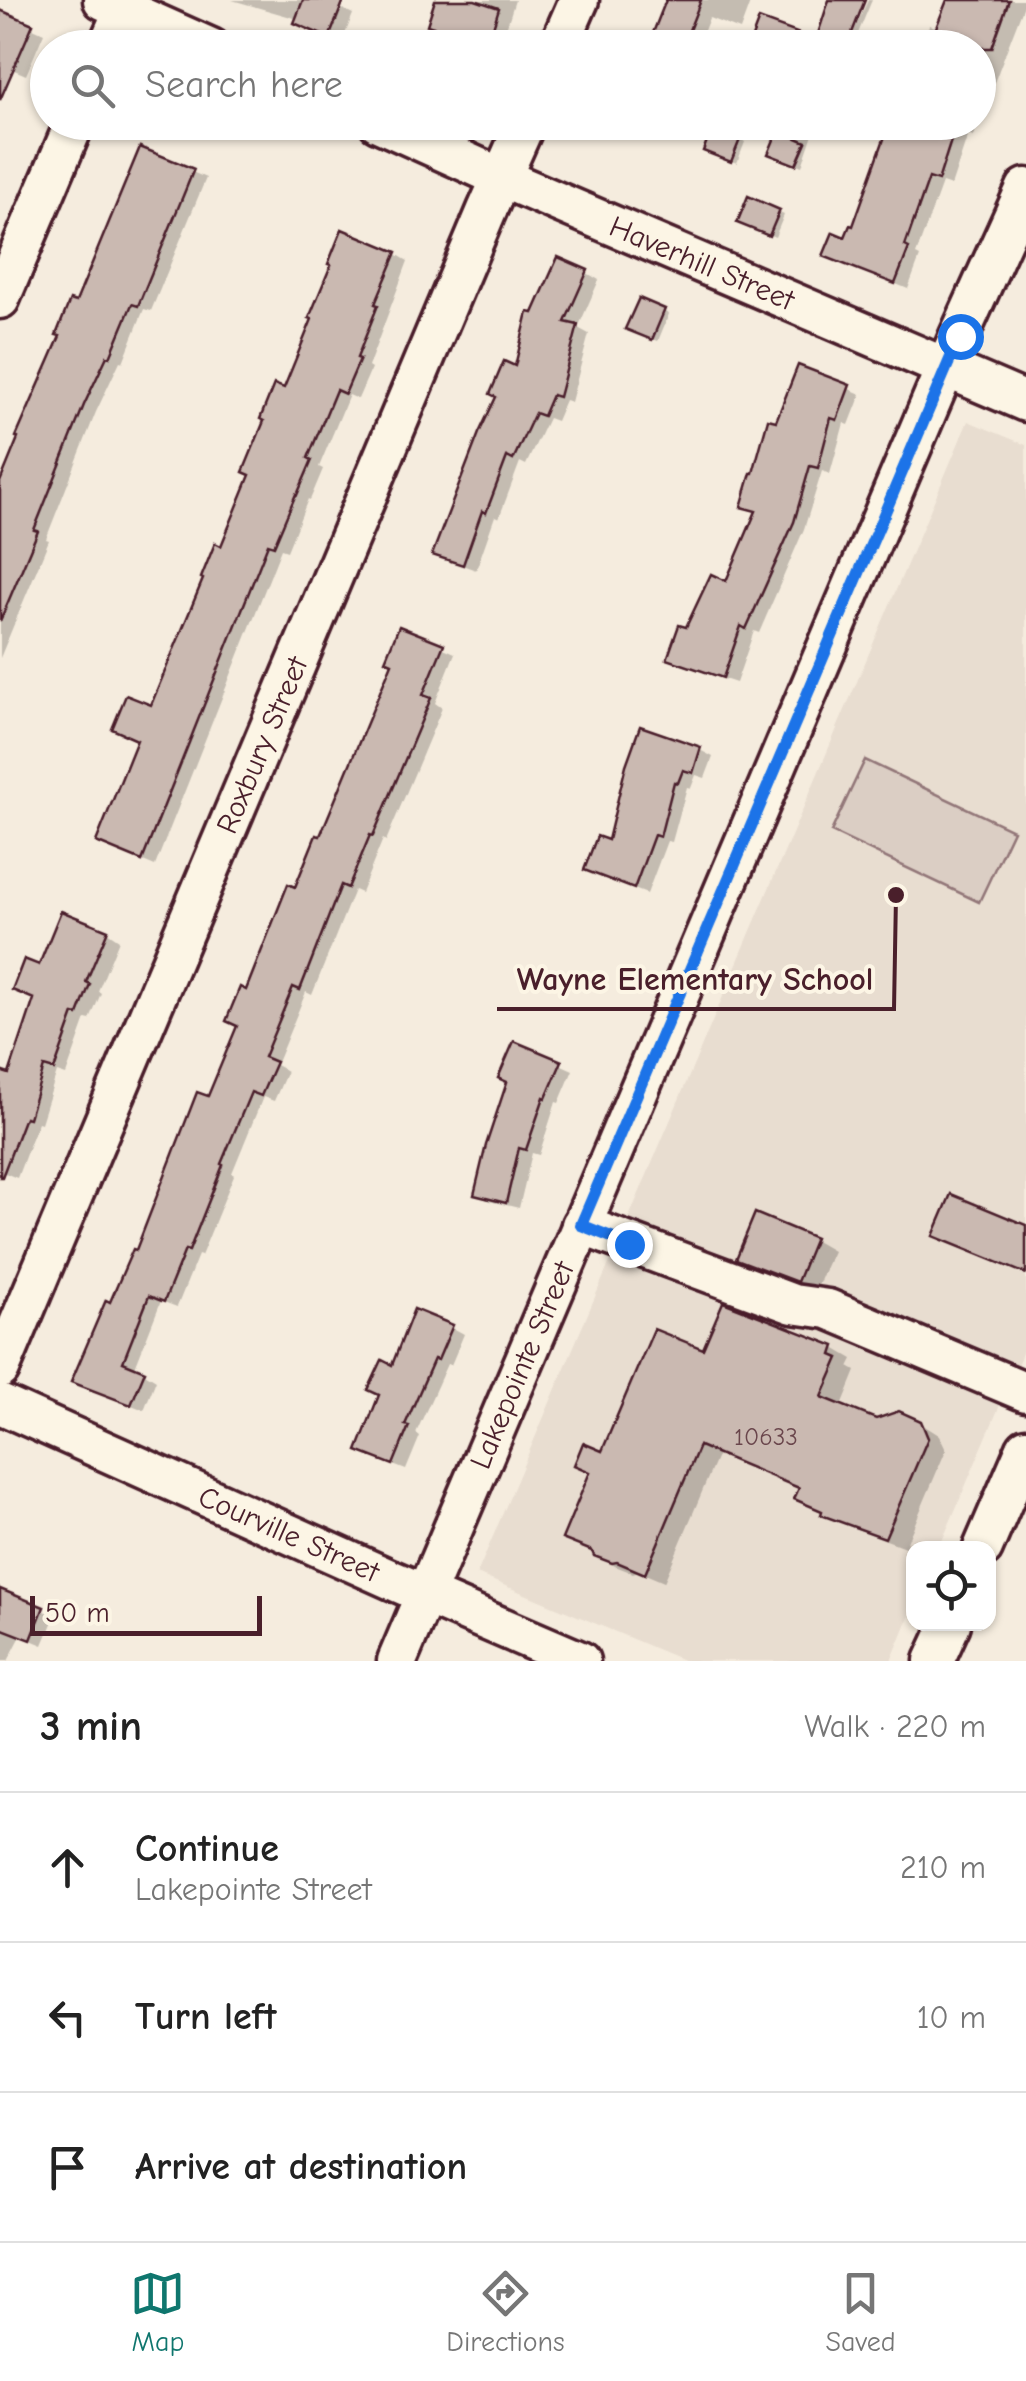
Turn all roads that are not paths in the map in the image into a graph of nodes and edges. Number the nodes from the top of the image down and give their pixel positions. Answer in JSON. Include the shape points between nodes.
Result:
{"nodes":[{"id":1,"x":578,"y":0,"type":"edge"},
{"id":2,"x":118,"y":3,"type":"edge"},
{"id":3,"x":111,"y":30,"type":"edge"},
{"id":4,"x":174,"y":30,"type":"edge"},
{"id":5,"x":566,"y":30,"type":"edge"},
{"id":6,"x":67,"y":140,"type":"edge"},
{"id":7,"x":418,"y":140,"type":"edge"},
{"id":8,"x":518,"y":140,"type":"edge"},
{"id":9,"x":502,"y":178,"type":"junction"},
{"id":10,"x":1026,"y":188,"type":"edge"},
{"id":11,"x":0,"y":299,"type":"edge"},
{"id":12,"x":946,"y":368,"type":"junction"},
{"id":13,"x":1026,"y":402,"type":"edge"},
{"id":14,"x":581,"y":1225,"type":"junction"},
{"id":15,"x":0,"y":1369,"type":"edge"},
{"id":16,"x":1026,"y":1392,"type":"edge"},
{"id":17,"x":0,"y":1404,"type":"edge"},
{"id":18,"x":1026,"y":1448,"type":"edge"},
{"id":19,"x":986,"y":1541,"type":"edge"},
{"id":20,"x":424,"y":1595,"type":"junction"},
{"id":21,"x":947,"y":1631,"type":"edge"},
{"id":22,"x":397,"y":1661,"type":"edge"},
{"id":23,"x":580,"y":1661,"type":"edge"},
{"id":24,"x":934,"y":1661,"type":"edge"}],
"edges":[{"from":1,"to":5,"type":"street"},
{"from":2,"to":3,"type":"street"},
{"from":2,"to":4,"type":"street"},
{"from":6,"to":11,"type":"street"},
{"from":7,"to":9,"type":"street","name":"Haverhill Street"},
{"from":8,"to":9,"type":"street","name":"Roxbury Street"},
{"from":9,"to":12,"type":"street","name":"Haverhill Street"},
{"from":9,"to":15,"type":"street","name":"Roxbury Street"},
{"from":10,"to":12,"type":"street","name":"Lakepointe Street"},
{"from":12,"to":13,"type":"street","name":"Haverhill Street"},
{"from":12,"to":14,"type":"street","name":"Lakepointe Street"},
{"from":14,"to":16,"type":"street","via":[[793,1304],[828,1309]]},
{"from":14,"to":20,"type":"street","name":"Lakepointe Street"},
{"from":17,"to":20,"type":"street","name":"Courville Street"},
{"from":18,"to":19,"type":"street"},
{"from":20,"to":22,"type":"street","name":"Lakepointe Street"},
{"from":20,"to":23,"type":"street","name":"Courville Street"},
{"from":21,"to":24,"type":"street"}]}
